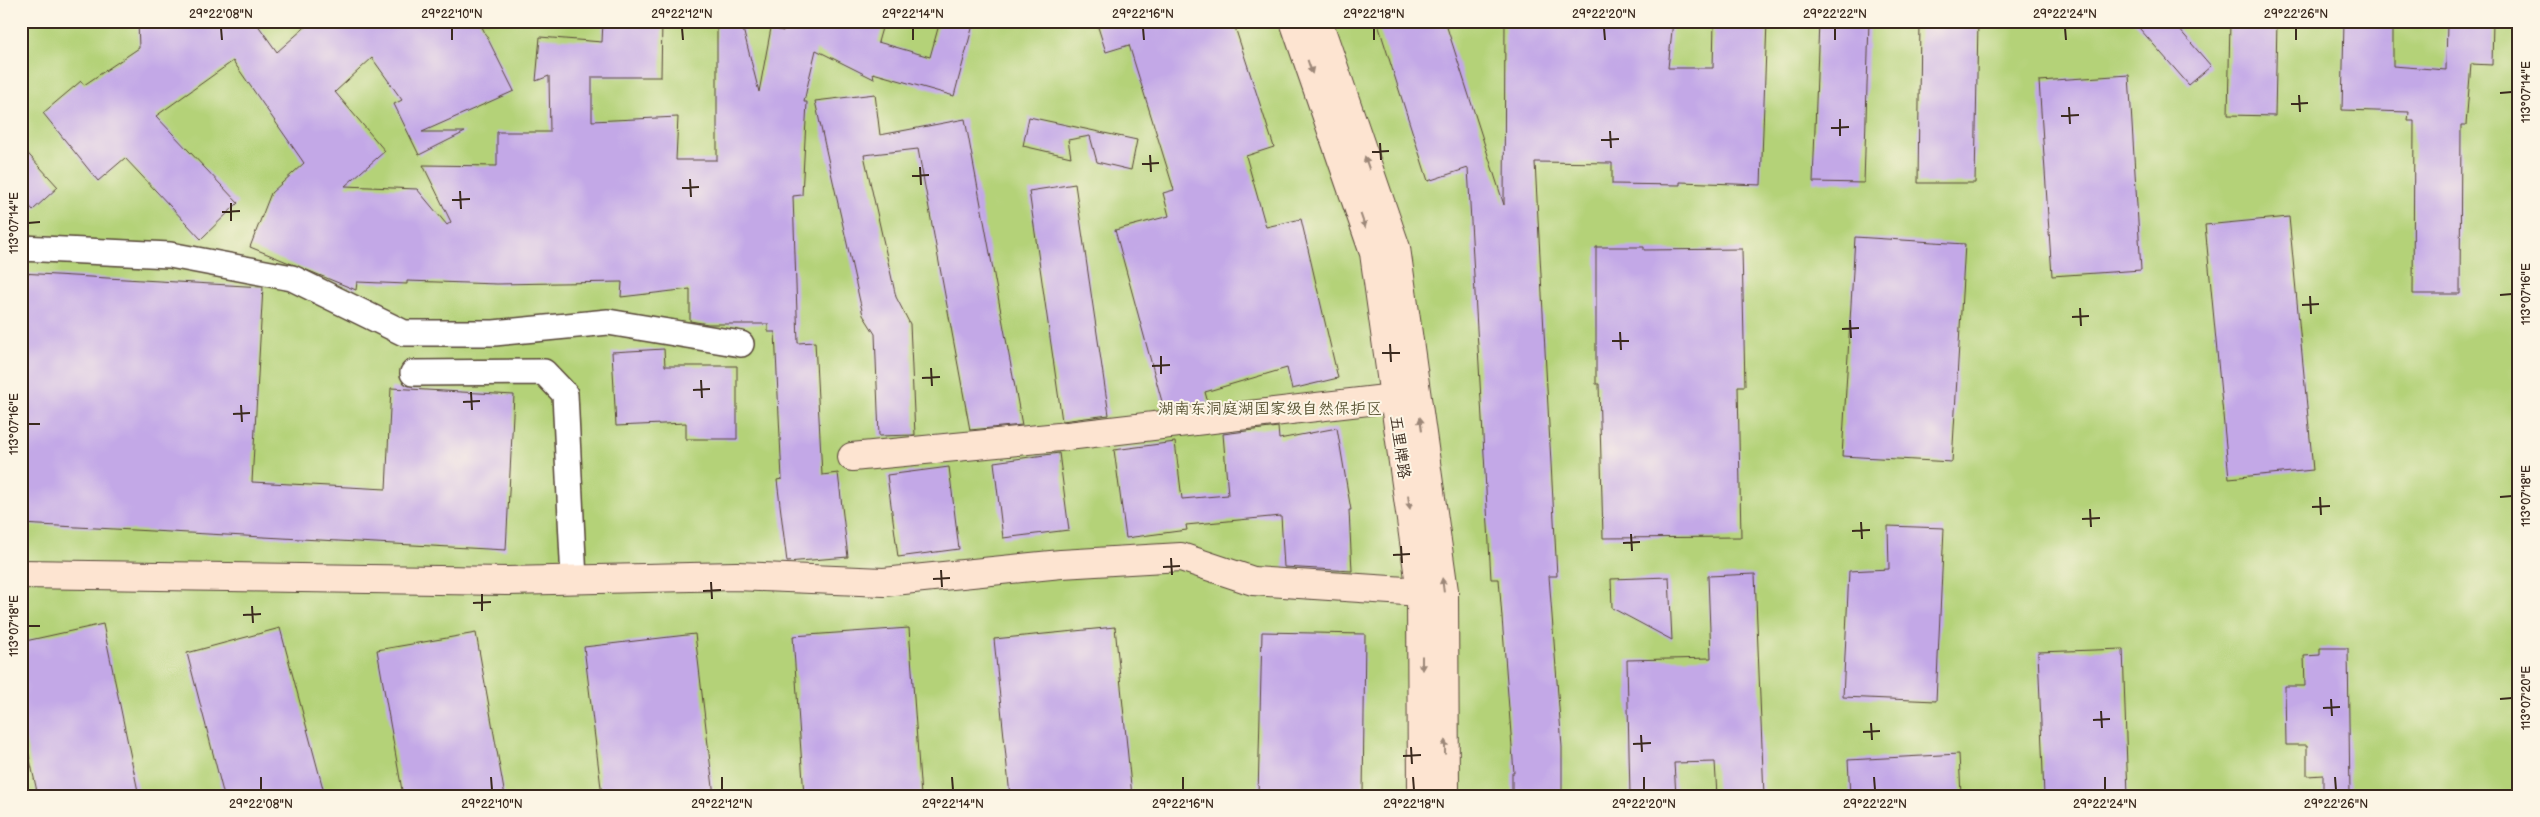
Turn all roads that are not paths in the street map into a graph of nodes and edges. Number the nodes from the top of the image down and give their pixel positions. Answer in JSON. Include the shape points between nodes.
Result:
{"nodes":[{"id":1,"x":1294,"y":21,"type":"edge"},
{"id":2,"x":1318,"y":21,"type":"edge"},
{"id":3,"x":21,"y":248,"type":"edge"},
{"id":4,"x":741,"y":344,"type":"dead end"},
{"id":5,"x":412,"y":373,"type":"dead end"},
{"id":6,"x":1394,"y":398,"type":"junction"},
{"id":7,"x":852,"y":457,"type":"dead end"},
{"id":8,"x":21,"y":574,"type":"edge"},
{"id":9,"x":574,"y":580,"type":"junction"},
{"id":10,"x":1421,"y":592,"type":"junction"},
{"id":11,"x":1422,"y":796,"type":"edge"},
{"id":12,"x":1445,"y":796,"type":"edge"}],
"edges":[{"from":1,"to":6,"type":"main road","name":"五里牌路","one_way":true,"via":[[1374,253]]},
{"from":12,"to":2,"type":"main road","name":"五里牌路","one_way":true,"via":[[1444,591],[1396,248]]},
{"from":3,"to":4,"type":"street","via":[[170,255],[292,278],[404,334],[494,333],[608,322]]},
{"from":5,"to":9,"type":"street","via":[[544,372],[565,394]]},
{"from":6,"to":7,"type":"main road","via":[[1059,437]]},
{"from":6,"to":10,"type":"main road","name":"五里牌路","one_way":true},
{"from":8,"to":9,"type":"main road"},
{"from":9,"to":10,"type":"main road","via":[[736,576],[884,582],[1061,564],[1180,557],[1253,581]]},
{"from":10,"to":11,"type":"main road","name":"五里牌路","one_way":true}]}
